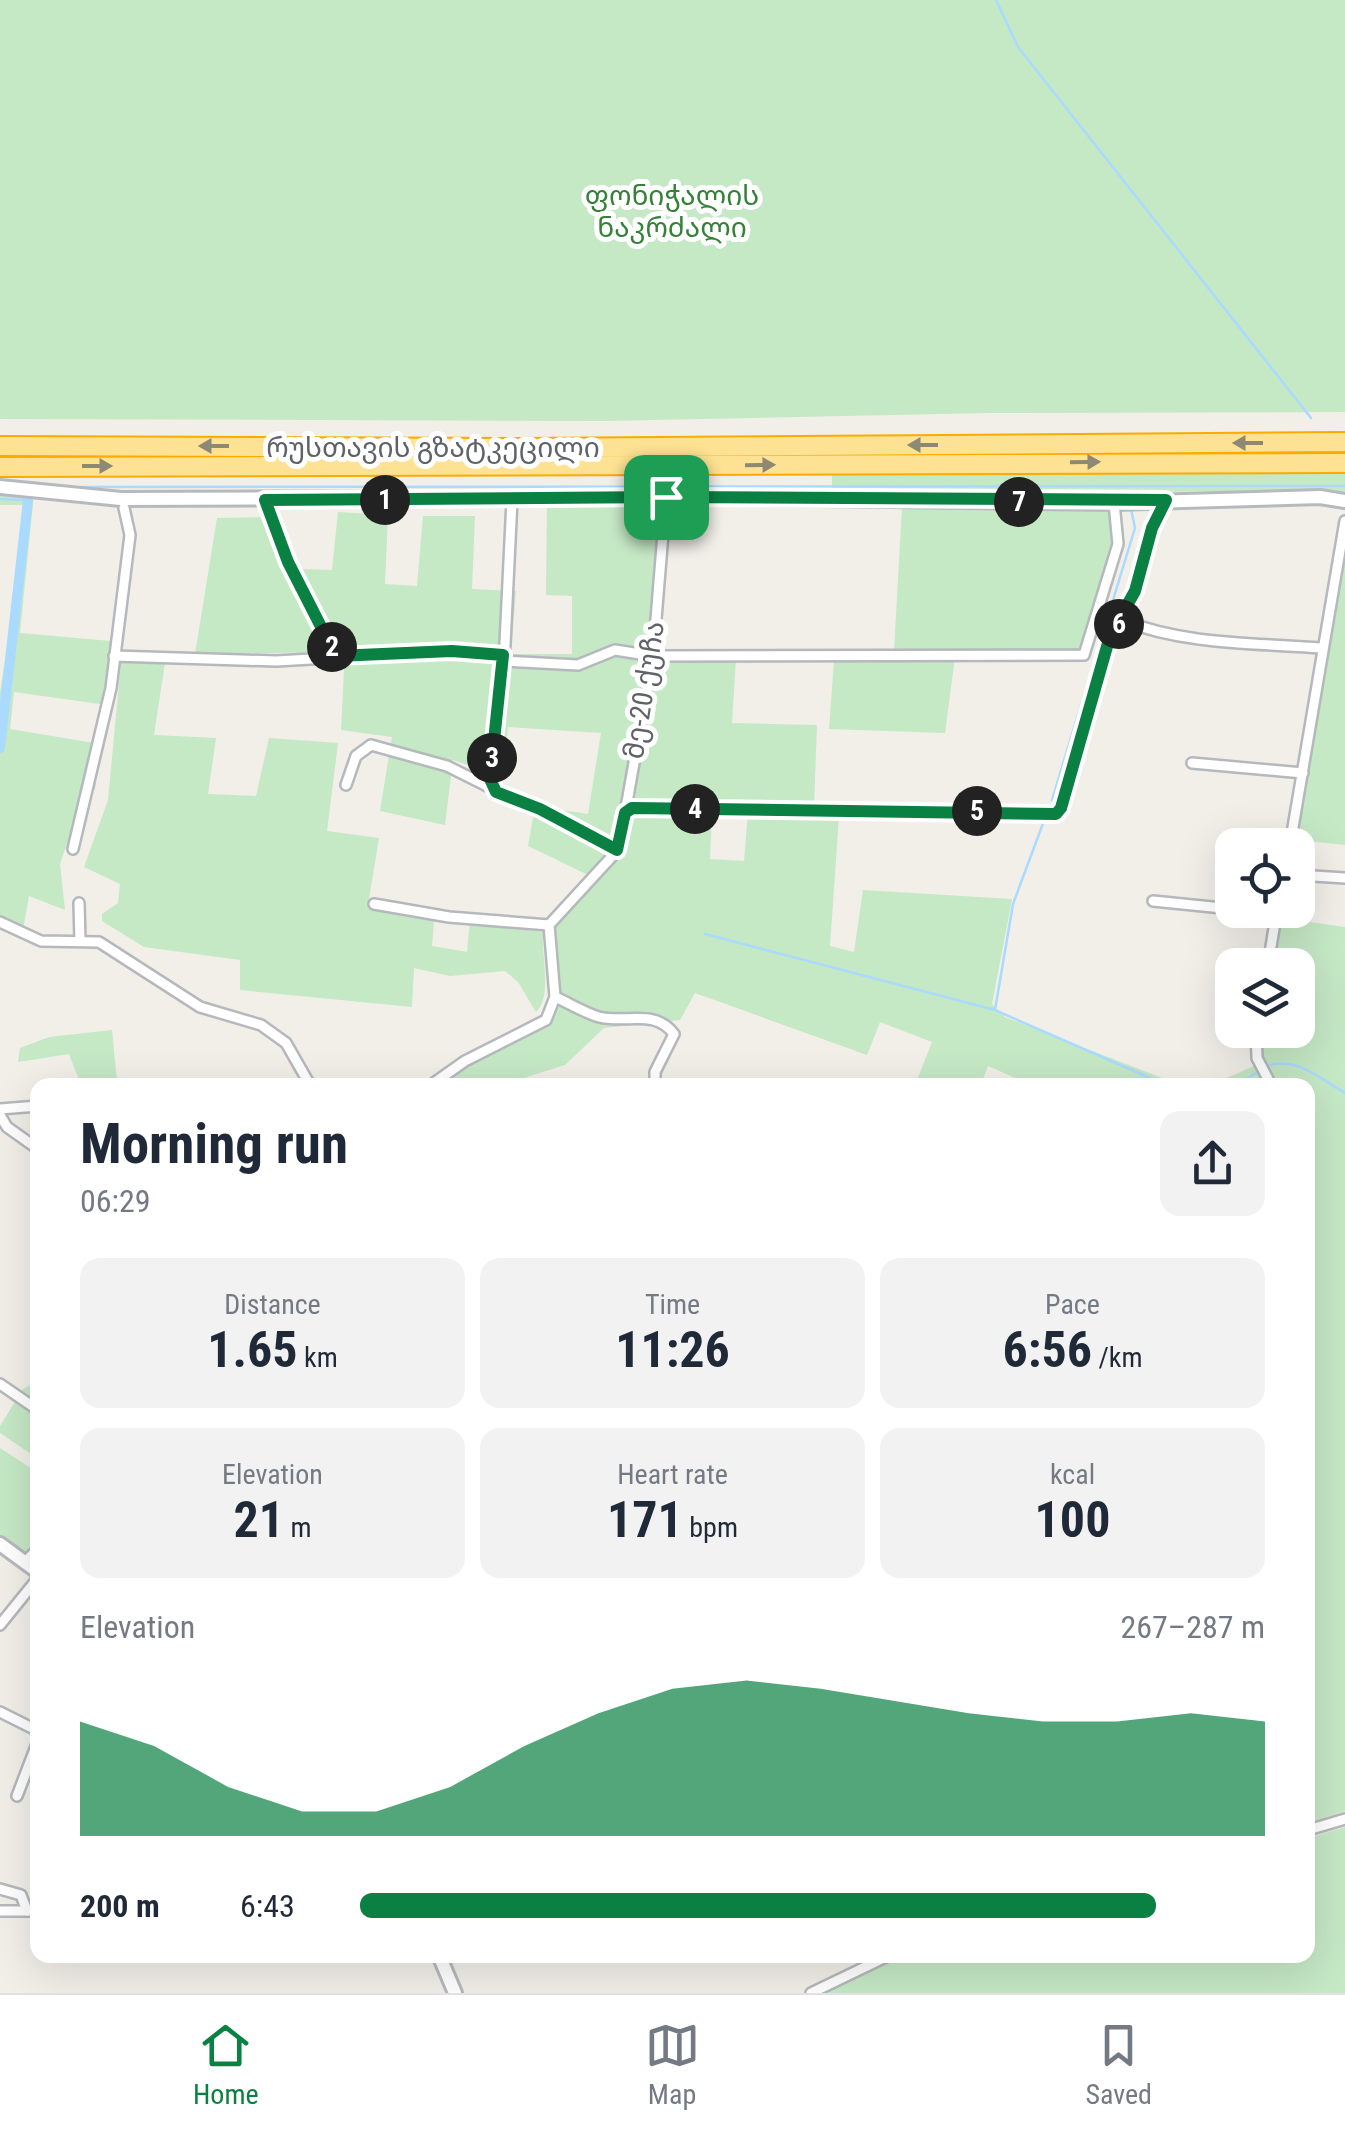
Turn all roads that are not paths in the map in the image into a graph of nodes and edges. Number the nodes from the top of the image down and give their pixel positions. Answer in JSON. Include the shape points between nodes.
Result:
{"nodes":[{"id":1,"x":1345,"y":442,"type":"edge"},
{"id":2,"x":0,"y":446,"type":"edge"},
{"id":3,"x":522,"y":458,"type":"junction"},
{"id":4,"x":1345,"y":463,"type":"edge"},
{"id":5,"x":0,"y":467,"type":"edge"},
{"id":6,"x":0,"y":487,"type":"edge"},
{"id":7,"x":666,"y":497,"type":"junction"},
{"id":8,"x":265,"y":500,"type":"junction"},
{"id":9,"x":512,"y":500,"type":"junction"},
{"id":10,"x":1166,"y":500,"type":"junction"},
{"id":11,"x":1345,"y":502,"type":"edge"},
{"id":12,"x":1118,"y":503,"type":"junction"},
{"id":13,"x":124,"y":508,"type":"dead end"},
{"id":14,"x":1345,"y":521,"type":"edge"},
{"id":15,"x":1122,"y":620,"type":"junction"},
{"id":16,"x":1321,"y":648,"type":"junction"},
{"id":17,"x":114,"y":656,"type":"junction"},
{"id":18,"x":336,"y":656,"type":"junction"},
{"id":19,"x":653,"y":656,"type":"junction"},
{"id":20,"x":503,"y":658,"type":"junction"},
{"id":21,"x":1192,"y":763,"type":"dead end"},
{"id":22,"x":1303,"y":773,"type":"junction"},
{"id":23,"x":346,"y":785,"type":"dead end"},
{"id":24,"x":496,"y":792,"type":"junction"},
{"id":25,"x":625,"y":813,"type":"junction"},
{"id":26,"x":1293,"y":828,"type":"edge"},
{"id":27,"x":73,"y":849,"type":"dead end"},
{"id":28,"x":617,"y":850,"type":"junction"},
{"id":29,"x":1315,"y":876,"type":"edge"},
{"id":30,"x":1345,"y":878,"type":"edge"},
{"id":31,"x":1153,"y":901,"type":"dead end"},
{"id":32,"x":80,"y":903,"type":"dead end"},
{"id":33,"x":374,"y":904,"type":"dead end"},
{"id":34,"x":1215,"y":907,"type":"edge"},
{"id":35,"x":0,"y":922,"type":"edge"},
{"id":36,"x":549,"y":925,"type":"junction"},
{"id":37,"x":80,"y":941,"type":"junction"},
{"id":38,"x":555,"y":998,"type":"junction"},
{"id":39,"x":1257,"y":1048,"type":"edge"},
{"id":40,"x":306,"y":1078,"type":"edge"},
{"id":41,"x":443,"y":1078,"type":"edge"},
{"id":42,"x":656,"y":1078,"type":"edge"},
{"id":43,"x":1267,"y":1078,"type":"edge"},
{"id":44,"x":30,"y":1107,"type":"edge"},
{"id":45,"x":0,"y":1112,"type":"edge"},
{"id":46,"x":30,"y":1141,"type":"edge"},
{"id":47,"x":0,"y":1384,"type":"edge"},
{"id":48,"x":30,"y":1405,"type":"edge"},
{"id":49,"x":0,"y":1544,"type":"edge"},
{"id":50,"x":30,"y":1556,"type":"edge"},
{"id":51,"x":24,"y":1562,"type":"junction"},
{"id":52,"x":30,"y":1568,"type":"edge"},
{"id":53,"x":30,"y":1586,"type":"edge"},
{"id":54,"x":0,"y":1625,"type":"edge"},
{"id":55,"x":0,"y":1712,"type":"edge"},
{"id":56,"x":30,"y":1727,"type":"edge"},
{"id":57,"x":30,"y":1762,"type":"edge"},
{"id":58,"x":17,"y":1796,"type":"dead end"},
{"id":59,"x":1345,"y":1819,"type":"edge"},
{"id":60,"x":1315,"y":1828,"type":"edge"},
{"id":61,"x":0,"y":1889,"type":"edge"},
{"id":62,"x":0,"y":1911,"type":"edge"},
{"id":63,"x":442,"y":1963,"type":"edge"},
{"id":64,"x":873,"y":1963,"type":"edge"},
{"id":65,"x":455,"y":1993,"type":"edge"},
{"id":66,"x":811,"y":1993,"type":"edge"}],
"edges":[{"from":1,"to":3,"type":"highway","name":"რუსთავის გზატკეცილი","one_way":true},
{"from":3,"to":2,"type":"highway","name":"რუსთავის გზატკეცილი","one_way":true},
{"from":3,"to":4,"type":"highway","name":"რუსთავის გზატკეცილი","one_way":true},
{"from":5,"to":3,"type":"highway","name":"რუსთავის გზატკეცილი","one_way":true},
{"from":6,"to":8,"type":"street","via":[[122,499]]},
{"from":7,"to":9,"type":"street"},
{"from":7,"to":12,"type":"street"},
{"from":7,"to":19,"type":"street","name":"მე-20 ქუჩა"},
{"from":8,"to":9,"type":"street"},
{"from":8,"to":18,"type":"street"},
{"from":9,"to":20,"type":"street"},
{"from":10,"to":11,"type":"street"},
{"from":10,"to":12,"type":"street"},
{"from":10,"to":15,"type":"street"},
{"from":12,"to":19,"type":"street","via":[[1118,544],[1084,655]]},
{"from":13,"to":17,"type":"street","via":[[130,535]]},
{"from":14,"to":16,"type":"street"},
{"from":15,"to":16,"type":"street","via":[[1206,640]]},
{"from":15,"to":25,"type":"street","via":[[1110,636],[1056,814],[632,808]]},
{"from":16,"to":22,"type":"street"},
{"from":17,"to":18,"type":"street","via":[[276,662]]},
{"from":17,"to":27,"type":"street"},
{"from":18,"to":20,"type":"street","via":[[452,651]]},
{"from":19,"to":20,"type":"street","via":[[615,650],[578,665]]},
{"from":19,"to":25,"type":"street","name":"მე-20 ქუჩა"},
{"from":20,"to":24,"type":"street","via":[[490,779]]},
{"from":21,"to":22,"type":"street"},
{"from":22,"to":26,"type":"street"},
{"from":23,"to":24,"type":"street","via":[[356,756],[371,745],[447,766]]},
{"from":24,"to":28,"type":"street"},
{"from":25,"to":28,"type":"street","name":"მე-20 ქუჩა"},
{"from":28,"to":36,"type":"street","name":"მე-20 ქუჩა"},
{"from":29,"to":30,"type":"street"},
{"from":31,"to":34,"type":"street"},
{"from":32,"to":37,"type":"street"},
{"from":33,"to":36,"type":"street"},
{"from":35,"to":37,"type":"street","via":[[40,941]]},
{"from":36,"to":38,"type":"street"},
{"from":37,"to":40,"type":"street","via":[[116,950],[200,1007],[260,1025],[286,1043]]},
{"from":38,"to":41,"type":"street","via":[[546,1020]]},
{"from":38,"to":42,"type":"street","via":[[600,1017],[652,1018],[668,1026],[674,1034]]},
{"from":39,"to":43,"type":"street"},
{"from":44,"to":45,"type":"street"},
{"from":45,"to":46,"type":"street"},
{"from":47,"to":48,"type":"street"},
{"from":49,"to":51,"type":"street"},
{"from":50,"to":51,"type":"street"},
{"from":51,"to":52,"type":"street"},
{"from":53,"to":54,"type":"street"},
{"from":55,"to":56,"type":"street"},
{"from":57,"to":58,"type":"street"},
{"from":59,"to":60,"type":"street"},
{"from":61,"to":62,"type":"street","via":[[21,1896],[29,1911]]},
{"from":63,"to":65,"type":"street"},
{"from":64,"to":66,"type":"street"}]}
